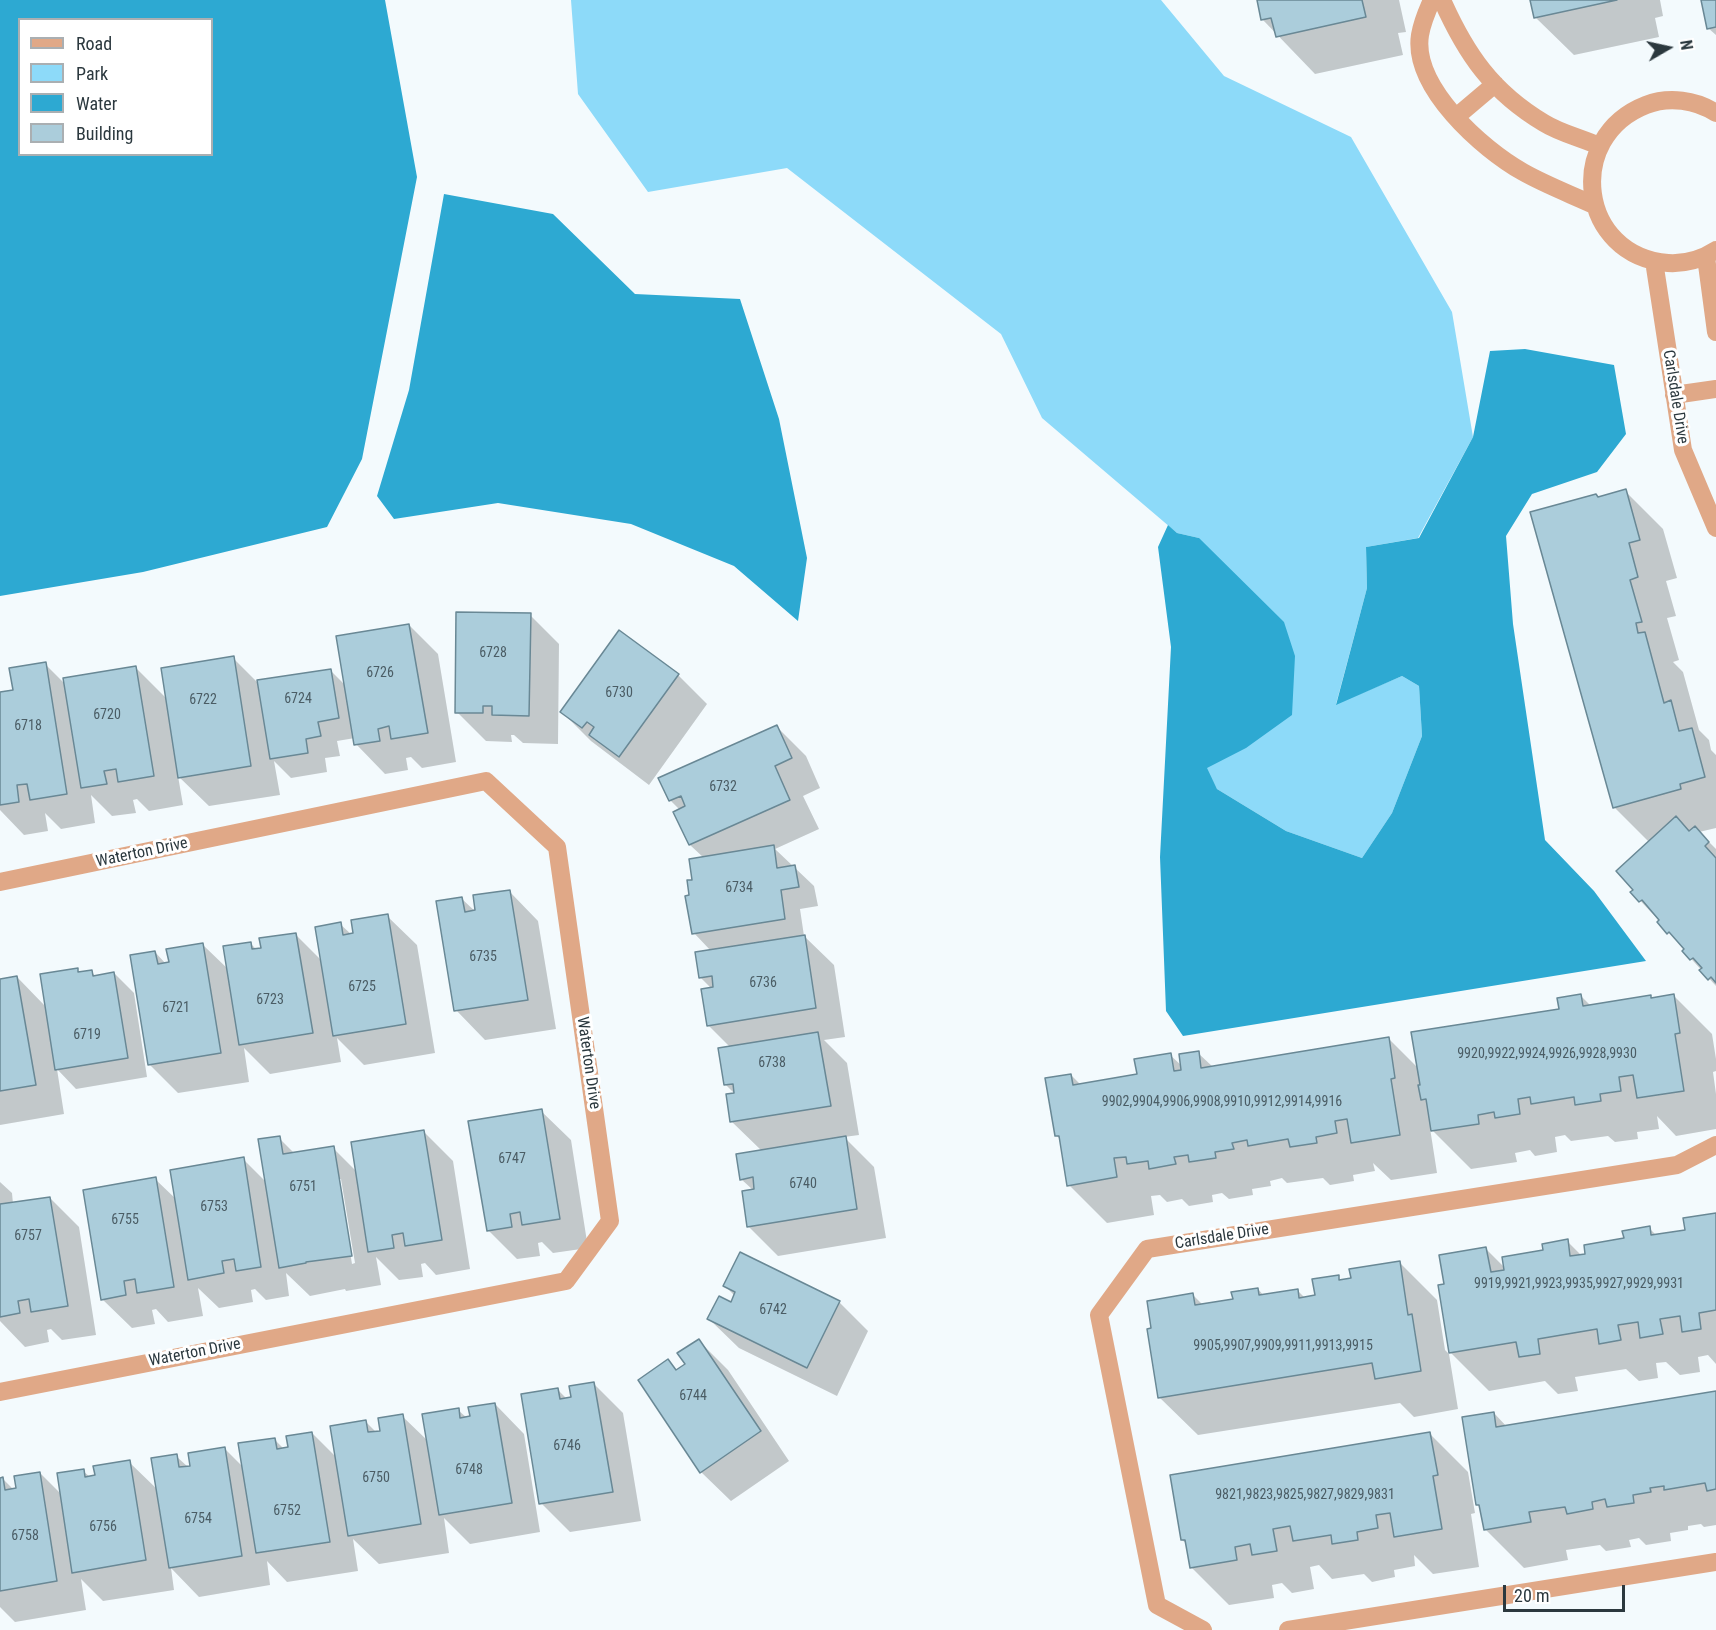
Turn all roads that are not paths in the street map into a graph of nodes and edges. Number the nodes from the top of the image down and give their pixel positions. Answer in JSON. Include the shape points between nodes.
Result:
{"nodes":[{"id":1,"x":1432,"y":0,"type":"edge"},
{"id":2,"x":1442,"y":0,"type":"edge"},
{"id":3,"x":1495,"y":84,"type":"junction"},
{"id":4,"x":1716,"y":113,"type":"edge"},
{"id":5,"x":1455,"y":117,"type":"junction"},
{"id":6,"x":1599,"y":146,"type":"junction"},
{"id":7,"x":1594,"y":205,"type":"junction"},
{"id":8,"x":1711,"y":254,"type":"edge"},
{"id":9,"x":1654,"y":261,"type":"junction"},
{"id":10,"x":1716,"y":332,"type":"edge"},
{"id":11,"x":1716,"y":389,"type":"edge"},
{"id":12,"x":1674,"y":395,"type":"junction"},
{"id":13,"x":1716,"y":528,"type":"edge"},
{"id":14,"x":0,"y":882,"type":"edge"},
{"id":15,"x":1716,"y":1145,"type":"edge"},
{"id":16,"x":0,"y":1392,"type":"edge"},
{"id":17,"x":1716,"y":1562,"type":"edge"},
{"id":18,"x":1203,"y":1630,"type":"edge"},
{"id":19,"x":1288,"y":1630,"type":"edge"}],
"edges":[{"from":1,"to":5,"type":"street","via":[[1419,36],[1420,54],[1428,80]]},
{"from":2,"to":3,"type":"street","via":[[1470,56]]},
{"from":3,"to":5,"type":"street"},
{"from":3,"to":6,"type":"street","via":[[1545,123]]},
{"from":4,"to":6,"type":"street","via":[[1681,100],[1656,101],[1633,110],[1613,125]]},
{"from":5,"to":7,"type":"street","via":[[1496,154],[1522,171]]},
{"from":6,"to":7,"type":"street","via":[[1591,185]]},
{"from":7,"to":9,"type":"street","via":[[1616,241],[1634,254]]},
{"from":8,"to":9,"type":"street","via":[[1680,263]]},
{"from":8,"to":10,"type":"street"},
{"from":9,"to":12,"type":"street","name":"Carlsdale Drive"},
{"from":11,"to":12,"type":"street"},
{"from":12,"to":13,"type":"street","name":"Carlsdale Drive","via":[[1683,450]]},
{"from":14,"to":16,"type":"street","name":"Waterton Drive","via":[[486,781],[558,847],[610,1221],[566,1281]]},
{"from":15,"to":18,"type":"street","name":"Carlsdale Drive","via":[[1677,1165],[1147,1249],[1099,1316],[1157,1605]]},
{"from":17,"to":19,"type":"street"}]}
